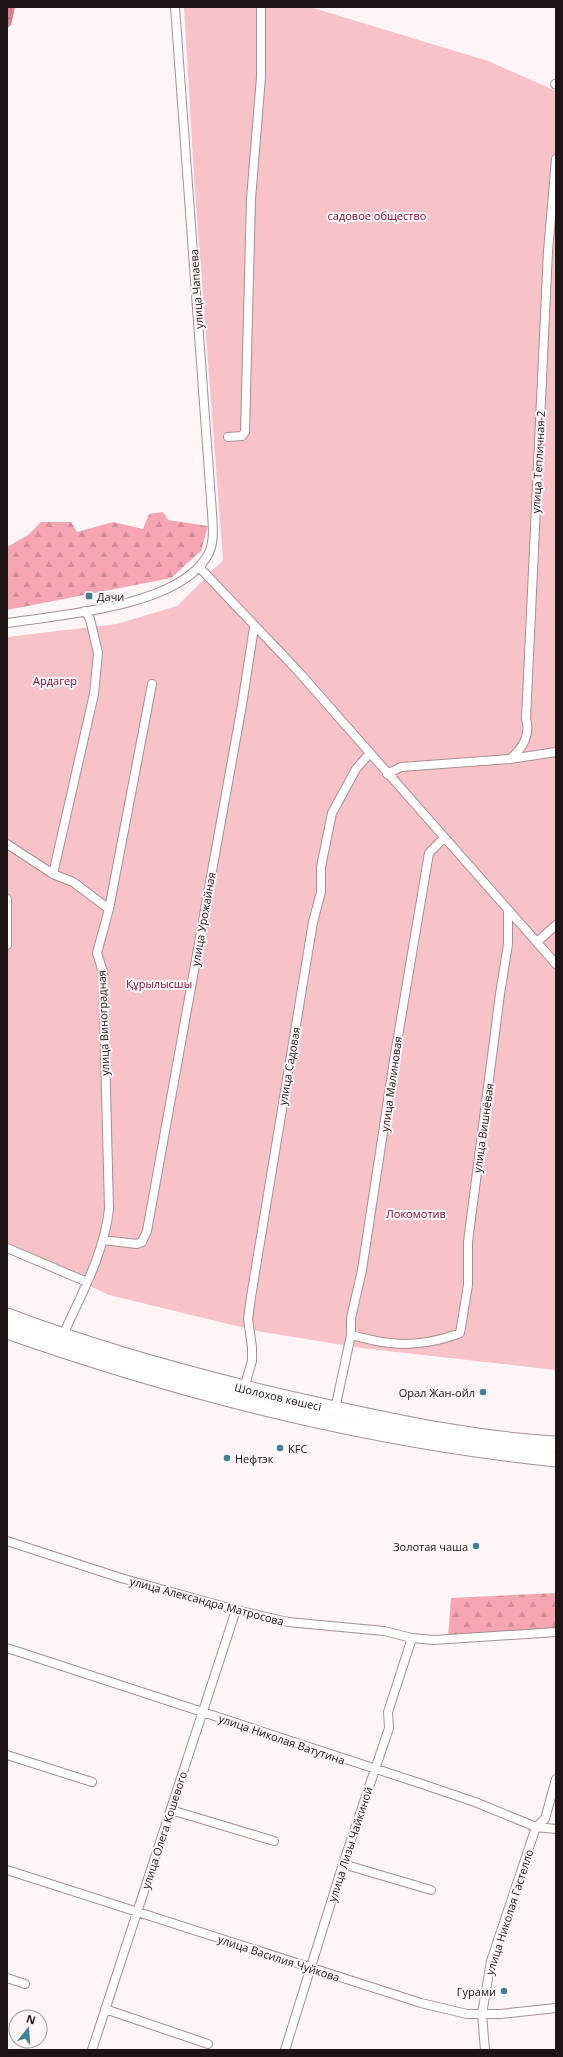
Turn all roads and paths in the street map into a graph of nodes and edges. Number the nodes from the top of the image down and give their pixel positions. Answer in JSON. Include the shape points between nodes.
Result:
{"nodes":[{"id":1,"x":176,"y":7,"type":"edge"},
{"id":2,"x":261,"y":7,"type":"edge"},
{"id":3,"x":556,"y":159,"type":"edge"},
{"id":4,"x":228,"y":437,"type":"dead end"},
{"id":5,"x":199,"y":567,"type":"junction"},
{"id":6,"x":85,"y":611,"type":"junction"},
{"id":7,"x":7,"y":623,"type":"edge"},
{"id":8,"x":254,"y":627,"type":"junction"},
{"id":9,"x":152,"y":684,"type":"dead end"},
{"id":10,"x":556,"y":752,"type":"edge"},
{"id":11,"x":369,"y":754,"type":"junction"},
{"id":12,"x":510,"y":759,"type":"junction"},
{"id":13,"x":387,"y":774,"type":"junction"},
{"id":14,"x":444,"y":838,"type":"junction"},
{"id":15,"x":7,"y":844,"type":"edge"},
{"id":16,"x":53,"y":874,"type":"junction"},
{"id":17,"x":7,"y":899,"type":"edge"},
{"id":18,"x":109,"y":909,"type":"junction"},
{"id":19,"x":508,"y":910,"type":"junction"},
{"id":20,"x":556,"y":925,"type":"edge"},
{"id":21,"x":537,"y":942,"type":"junction"},
{"id":22,"x":7,"y":945,"type":"edge"},
{"id":23,"x":556,"y":964,"type":"edge"},
{"id":24,"x":103,"y":1240,"type":"junction"},
{"id":25,"x":7,"y":1248,"type":"edge"},
{"id":26,"x":87,"y":1282,"type":"junction"},
{"id":27,"x":7,"y":1316,"type":"edge"},
{"id":28,"x":7,"y":1332,"type":"edge"},
{"id":29,"x":63,"y":1335,"type":"junction"},
{"id":30,"x":351,"y":1335,"type":"junction"},
{"id":31,"x":244,"y":1388,"type":"junction"},
{"id":32,"x":335,"y":1409,"type":"junction"},
{"id":33,"x":556,"y":1444,"type":"edge"},
{"id":34,"x":556,"y":1459,"type":"edge"},
{"id":35,"x":7,"y":1541,"type":"edge"},
{"id":36,"x":236,"y":1610,"type":"junction"},
{"id":37,"x":556,"y":1632,"type":"edge"},
{"id":38,"x":412,"y":1638,"type":"junction"},
{"id":39,"x":7,"y":1648,"type":"edge"},
{"id":40,"x":202,"y":1712,"type":"junction"},
{"id":41,"x":7,"y":1755,"type":"edge"},
{"id":42,"x":375,"y":1770,"type":"junction"},
{"id":43,"x":556,"y":1779,"type":"edge"},
{"id":44,"x":92,"y":1782,"type":"dead end"},
{"id":45,"x":171,"y":1810,"type":"junction"},
{"id":46,"x":536,"y":1827,"type":"junction"},
{"id":47,"x":556,"y":1829,"type":"edge"},
{"id":48,"x":274,"y":1841,"type":"dead end"},
{"id":49,"x":343,"y":1864,"type":"junction"},
{"id":50,"x":7,"y":1870,"type":"edge"},
{"id":51,"x":431,"y":1890,"type":"dead end"},
{"id":52,"x":137,"y":1912,"type":"junction"},
{"id":53,"x":311,"y":1969,"type":"junction"},
{"id":54,"x":7,"y":1978,"type":"edge"},
{"id":55,"x":25,"y":1984,"type":"dead end"},
{"id":56,"x":556,"y":2008,"type":"edge"},
{"id":57,"x":105,"y":2009,"type":"junction"},
{"id":58,"x":482,"y":2014,"type":"junction"},
{"id":59,"x":208,"y":2044,"type":"dead end"},
{"id":60,"x":92,"y":2050,"type":"edge"},
{"id":61,"x":285,"y":2050,"type":"edge"},
{"id":62,"x":485,"y":2050,"type":"edge"}],
"edges":[{"from":1,"to":5,"type":"street","name":"улица Чапаева","via":[[213,533],[211,547]]},
{"from":2,"to":4,"type":"street","via":[[261,77],[251,199],[245,432],[242,436]]},
{"from":3,"to":12,"type":"street","name":"улица Тепличная-2","via":[[548,251],[526,719],[529,728],[520,750]]},
{"from":5,"to":6,"type":"street","name":"улица Чапаева","via":[[179,583],[152,595]]},
{"from":5,"to":8,"type":"street"},
{"from":6,"to":7,"type":"street","name":"улица Чапаева"},
{"from":6,"to":16,"type":"street","via":[[90,619],[98,653],[94,694]]},
{"from":8,"to":11,"type":"street","via":[[297,670]]},
{"from":8,"to":24,"type":"street","name":"улица Урожайная","via":[[147,1231],[142,1242],[137,1244]]},
{"from":9,"to":18,"type":"street","name":"улица Виноградная"},
{"from":10,"to":12,"type":"street"},
{"from":11,"to":13,"type":"street"},
{"from":11,"to":31,"type":"street","name":"улица Садовая","via":[[356,769],[332,813],[322,867],[321,892],[313,922],[251,1298],[248,1319],[252,1360]]},
{"from":12,"to":13,"type":"street","via":[[402,767]]},
{"from":13,"to":14,"type":"street"},
{"from":14,"to":19,"type":"street"},
{"from":14,"to":30,"type":"street","name":"улица Малиновая","via":[[429,853],[427,861],[362,1270],[351,1318]]},
{"from":15,"to":16,"type":"street"},
{"from":16,"to":18,"type":"street","via":[[73,882]]},
{"from":17,"to":22,"type":"street"},
{"from":18,"to":24,"type":"street","name":"улица Виноградная","via":[[97,953],[103,972],[109,1209]]},
{"from":19,"to":21,"type":"street"},
{"from":19,"to":30,"type":"street","name":"улица Вишнёвая","via":[[508,944],[468,1242],[468,1285],[460,1333],[418,1343],[391,1344]]},
{"from":20,"to":21,"type":"street"},
{"from":21,"to":23,"type":"street"},
{"from":24,"to":26,"type":"street","name":"улица Виноградная"},
{"from":25,"to":26,"type":"street"},
{"from":26,"to":29,"type":"street","name":"улица Виноградная"},
{"from":27,"to":29,"type":"highway","name":"Шолохов көшесі"},
{"from":28,"to":34,"type":"highway","name":"Шолохов көшесі","via":[[96,1362],[269,1408],[447,1446]]},
{"from":29,"to":31,"type":"highway","name":"Шолохов көшесі","via":[[142,1361]]},
{"from":30,"to":32,"type":"street","name":"улица Малиновая"},
{"from":31,"to":32,"type":"highway","name":"Шолохов көшесі"},
{"from":32,"to":33,"type":"highway","name":"Шолохов көшесі","via":[[459,1433]]},
{"from":35,"to":36,"type":"street","name":"улица Александра Матросова","via":[[121,1578]]},
{"from":36,"to":38,"type":"street","name":"улица Александра Матросова","via":[[288,1622],[384,1631]]},
{"from":36,"to":40,"type":"street","name":"улица Олега Кошевого"},
{"from":37,"to":38,"type":"street","name":"улица Александра Матросова","via":[[434,1640]]},
{"from":38,"to":42,"type":"street","name":"улица Лизы Чайкиной","via":[[388,1712],[389,1728]]},
{"from":39,"to":40,"type":"street","name":"улица Николая Ватутина"},
{"from":40,"to":42,"type":"street","name":"улица Николая Ватутина"},
{"from":40,"to":45,"type":"street","name":"улица Олега Кошевого"},
{"from":41,"to":44,"type":"street"},
{"from":42,"to":46,"type":"street","name":"улица Николая Ватутина","via":[[475,1802]]},
{"from":42,"to":49,"type":"street","name":"улица Лизы Чайкиной"},
{"from":43,"to":46,"type":"street","name":"улица Николая Гастелло","via":[[545,1818]]},
{"from":45,"to":48,"type":"street"},
{"from":45,"to":52,"type":"street","name":"улица Олега Кошевого"},
{"from":46,"to":47,"type":"street","name":"улица Николая Ватутина"},
{"from":46,"to":58,"type":"street","name":"улица Николая Гастелло","via":[[491,1962]]},
{"from":49,"to":51,"type":"street"},
{"from":49,"to":53,"type":"street","name":"улица Лизы Чайкиной"},
{"from":50,"to":52,"type":"street","name":"улица Василия Чуйкова"},
{"from":52,"to":53,"type":"street","name":"улица Василия Чуйкова"},
{"from":52,"to":57,"type":"street","name":"улица Олега Кошевого"},
{"from":53,"to":58,"type":"street","name":"улица Василия Чуйкова","via":[[421,2003],[467,2014]]},
{"from":53,"to":61,"type":"street","name":"улица Лизы Чайкиной"},
{"from":54,"to":55,"type":"street"},
{"from":56,"to":58,"type":"street","name":"улица Василия Чуйкова"},
{"from":57,"to":59,"type":"street"},
{"from":57,"to":60,"type":"street","name":"улица Олега Кошевого"},
{"from":58,"to":62,"type":"street","name":"улица Николая Гастелло"}]}
